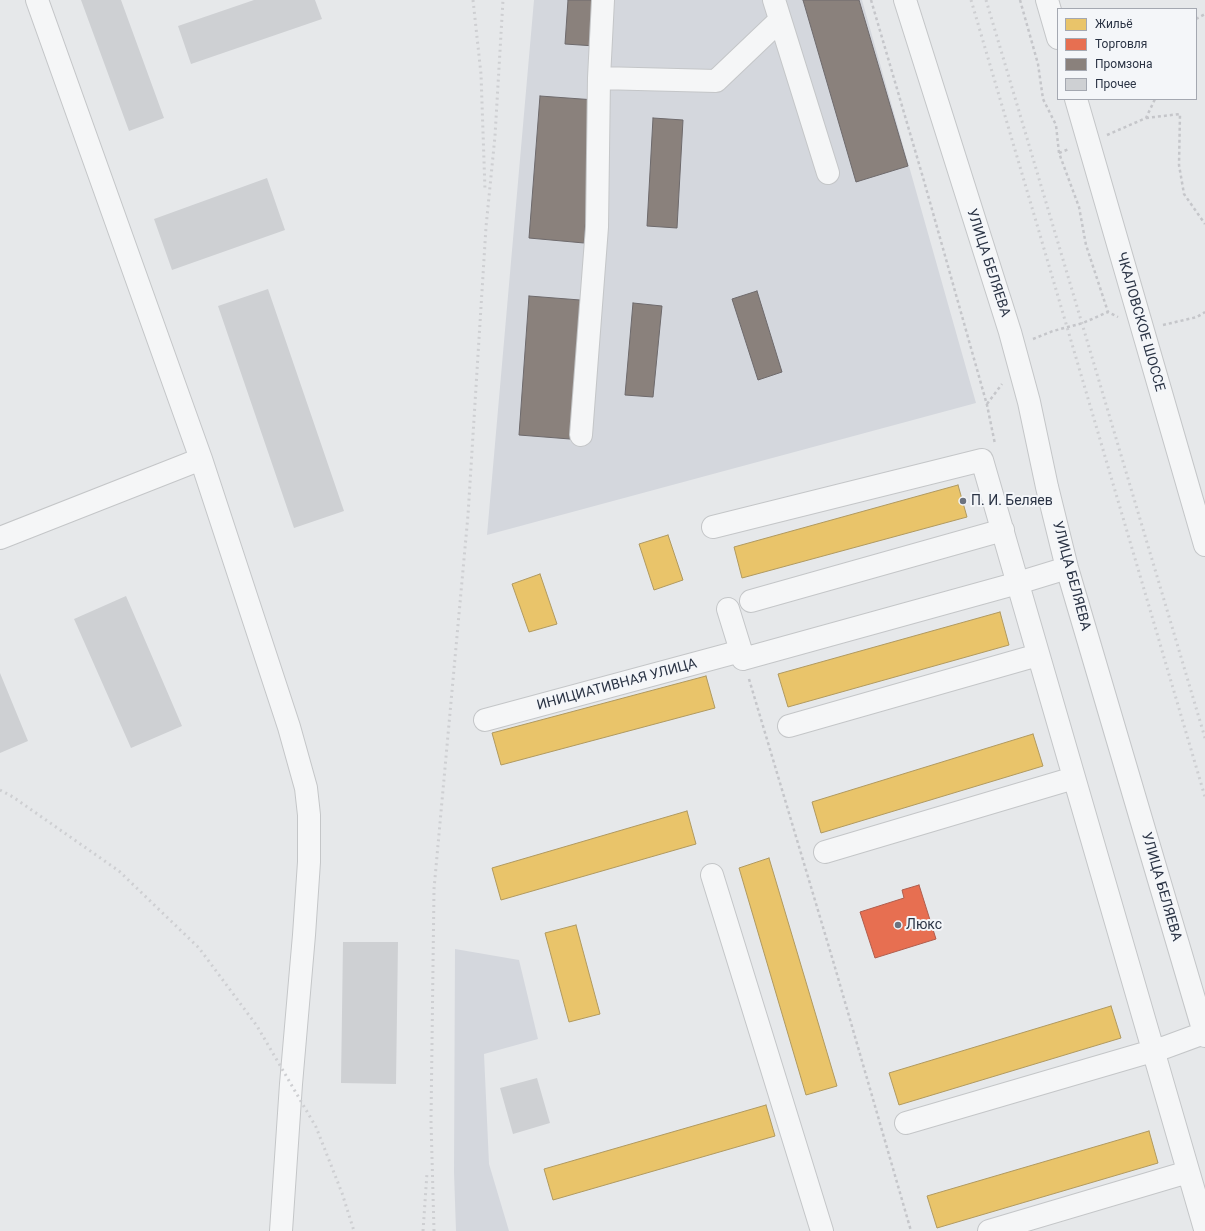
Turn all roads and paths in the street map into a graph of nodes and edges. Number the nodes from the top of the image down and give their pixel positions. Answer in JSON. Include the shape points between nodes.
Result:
{"nodes":[{"id":1,"x":37,"y":0,"type":"edge"},
{"id":2,"x":603,"y":0,"type":"edge"},
{"id":3,"x":905,"y":0,"type":"edge"},
{"id":4,"x":1020,"y":0,"type":"edge"},
{"id":5,"x":1047,"y":0,"type":"edge"},
{"id":6,"x":777,"y":10,"type":"edge"},
{"id":7,"x":1057,"y":35,"type":"edge"},
{"id":8,"x":598,"y":78,"type":"junction"},
{"id":9,"x":1076,"y":100,"type":"edge"},
{"id":10,"x":1155,"y":100,"type":"edge"},
{"id":11,"x":1146,"y":118,"type":"junction"},
{"id":12,"x":1089,"y":143,"type":"junction"},
{"id":13,"x":1059,"y":152,"type":"junction"},
{"id":14,"x":828,"y":173,"type":"dead end"},
{"id":15,"x":1205,"y":224,"type":"edge"},
{"id":16,"x":1108,"y":312,"type":"junction"},
{"id":17,"x":1205,"y":312,"type":"edge"},
{"id":18,"x":1142,"y":330,"type":"junction"},
{"id":19,"x":1018,"y":362,"type":"junction"},
{"id":20,"x":987,"y":405,"type":"dead end"},
{"id":21,"x":581,"y":435,"type":"dead end"},
{"id":22,"x":201,"y":459,"type":"junction"},
{"id":23,"x":714,"y":527,"type":"dead end"},
{"id":24,"x":1002,"y":530,"type":"junction"},
{"id":25,"x":0,"y":538,"type":"edge"},
{"id":26,"x":1205,"y":545,"type":"edge"},
{"id":27,"x":1067,"y":568,"type":"junction"},
{"id":28,"x":1018,"y":583,"type":"junction"},
{"id":29,"x":751,"y":601,"type":"dead end"},
{"id":30,"x":728,"y":609,"type":"dead end"},
{"id":31,"x":1038,"y":654,"type":"junction"},
{"id":32,"x":742,"y":655,"type":"junction"},
{"id":33,"x":485,"y":720,"type":"dead end"},
{"id":34,"x":789,"y":726,"type":"dead end"},
{"id":35,"x":1074,"y":778,"type":"junction"},
{"id":36,"x":825,"y":852,"type":"dead end"},
{"id":37,"x":712,"y":875,"type":"dead end"},
{"id":38,"x":1205,"y":1034,"type":"edge"},
{"id":39,"x":1153,"y":1050,"type":"junction"},
{"id":40,"x":906,"y":1123,"type":"dead end"},
{"id":41,"x":1188,"y":1172,"type":"junction"},
{"id":42,"x":1205,"y":1229,"type":"edge"},
{"id":43,"x":281,"y":1231,"type":"edge"},
{"id":44,"x":822,"y":1231,"type":"edge"},
{"id":45,"x":911,"y":1231,"type":"edge"},
{"id":46,"x":989,"y":1231,"type":"edge"}],
"edges":[{"from":1,"to":22,"type":"street"},
{"from":2,"to":8,"type":"street"},
{"from":3,"to":19,"type":"street","name":"УЛИЦА БЕЛЯЕВА"},
{"from":4,"to":13,"type":"path","via":[[1038,64],[1043,99],[1056,125]]},
{"from":5,"to":7,"type":"street"},
{"from":6,"to":8,"type":"street","via":[[716,81]]},
{"from":6,"to":14,"type":"street"},
{"from":8,"to":21,"type":"street","via":[[597,227]]},
{"from":9,"to":12,"type":"street","name":"ЧКАЛОВСКОЕ ШОССЕ"},
{"from":10,"to":11,"type":"path"},
{"from":11,"to":12,"type":"path"},
{"from":11,"to":15,"type":"path","via":[[1180,114],[1179,165],[1184,194]]},
{"from":12,"to":13,"type":"path"},
{"from":12,"to":18,"type":"street","name":"ЧКАЛОВСКОЕ ШОССЕ"},
{"from":13,"to":16,"type":"path","via":[[1079,207],[1086,245]]},
{"from":16,"to":18,"type":"path"},
{"from":16,"to":19,"type":"path","via":[[1032,339]]},
{"from":17,"to":18,"type":"path"},
{"from":18,"to":26,"type":"street","name":"ЧКАЛОВСКОЕ ШОССЕ"},
{"from":19,"to":20,"type":"path"},
{"from":19,"to":27,"type":"street","name":"УЛИЦА БЕЛЯЕВА"},
{"from":22,"to":25,"type":"street"},
{"from":22,"to":43,"type":"street","via":[[292,735],[306,788],[309,815],[305,913]]},
{"from":23,"to":24,"type":"street","via":[[982,460]]},
{"from":24,"to":28,"type":"street"},
{"from":24,"to":29,"type":"street"},
{"from":27,"to":28,"type":"street","name":"ИНИЦИАТИВНАЯ УЛИЦА"},
{"from":27,"to":38,"type":"street","name":"УЛИЦА БЕЛЯЕВА"},
{"from":28,"to":31,"type":"street"},
{"from":28,"to":32,"type":"street","name":"ИНИЦИАТИВНАЯ УЛИЦА"},
{"from":30,"to":32,"type":"street"},
{"from":31,"to":34,"type":"street"},
{"from":31,"to":35,"type":"street"},
{"from":32,"to":33,"type":"street","name":"ИНИЦИАТИВНАЯ УЛИЦА"},
{"from":32,"to":45,"type":"path"},
{"from":35,"to":36,"type":"street"},
{"from":35,"to":39,"type":"street"},
{"from":37,"to":44,"type":"street"},
{"from":38,"to":39,"type":"street"},
{"from":39,"to":40,"type":"street"},
{"from":39,"to":41,"type":"street"},
{"from":41,"to":42,"type":"street"},
{"from":41,"to":46,"type":"street"}]}
